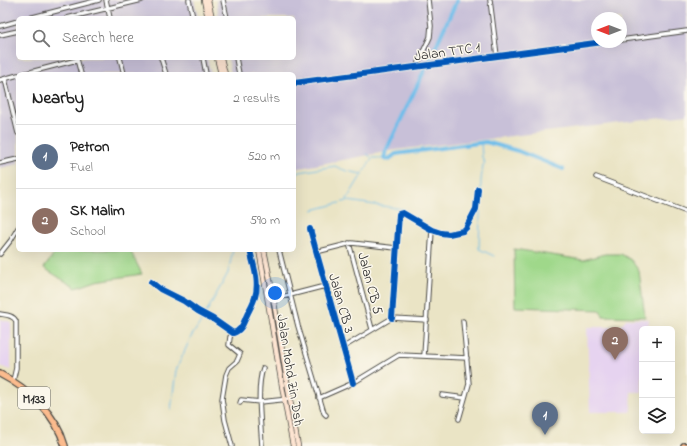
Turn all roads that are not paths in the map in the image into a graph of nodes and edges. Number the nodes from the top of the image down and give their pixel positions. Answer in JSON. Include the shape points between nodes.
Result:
{"nodes":[{"id":1,"x":99,"y":0,"type":"edge"},
{"id":2,"x":106,"y":0,"type":"edge"},
{"id":3,"x":142,"y":0,"type":"edge"},
{"id":4,"x":189,"y":0,"type":"edge"},
{"id":5,"x":204,"y":0,"type":"edge"},
{"id":6,"x":208,"y":0,"type":"edge"},
{"id":7,"x":223,"y":0,"type":"edge"},
{"id":8,"x":428,"y":0,"type":"edge"},
{"id":9,"x":490,"y":0,"type":"edge"},
{"id":10,"x":108,"y":9,"type":"junction"},
{"id":11,"x":37,"y":16,"type":"edge"},
{"id":12,"x":76,"y":16,"type":"edge"},
{"id":13,"x":110,"y":16,"type":"edge"},
{"id":14,"x":193,"y":16,"type":"edge"},
{"id":15,"x":208,"y":16,"type":"edge"},
{"id":16,"x":208,"y":16,"type":"edge"},
{"id":17,"x":227,"y":16,"type":"edge"},
{"id":18,"x":16,"y":22,"type":"edge"},
{"id":19,"x":0,"y":26,"type":"edge"},
{"id":20,"x":16,"y":31,"type":"edge"},
{"id":21,"x":687,"y":31,"type":"edge"},
{"id":22,"x":0,"y":35,"type":"edge"},
{"id":23,"x":627,"y":39,"type":"edge"},
{"id":24,"x":591,"y":44,"type":"edge"},
{"id":25,"x":497,"y":56,"type":"junction"},
{"id":26,"x":73,"y":60,"type":"edge"},
{"id":27,"x":77,"y":60,"type":"edge"},
{"id":28,"x":120,"y":60,"type":"edge"},
{"id":29,"x":162,"y":60,"type":"edge"},
{"id":30,"x":203,"y":60,"type":"edge"},
{"id":31,"x":218,"y":60,"type":"edge"},
{"id":32,"x":221,"y":60,"type":"edge"},
{"id":33,"x":236,"y":60,"type":"edge"},
{"id":34,"x":416,"y":67,"type":"junction"},
{"id":35,"x":30,"y":72,"type":"edge"},
{"id":36,"x":80,"y":72,"type":"edge"},
{"id":37,"x":124,"y":72,"type":"edge"},
{"id":38,"x":165,"y":72,"type":"edge"},
{"id":39,"x":206,"y":72,"type":"edge"},
{"id":40,"x":223,"y":72,"type":"edge"},
{"id":41,"x":224,"y":72,"type":"edge"},
{"id":42,"x":239,"y":72,"type":"edge"},
{"id":43,"x":16,"y":76,"type":"edge"},
{"id":44,"x":5,"y":79,"type":"junction"},
{"id":45,"x":0,"y":80,"type":"edge"},
{"id":46,"x":296,"y":83,"type":"edge"},
{"id":47,"x":16,"y":118,"type":"edge"},
{"id":48,"x":16,"y":159,"type":"edge"},
{"id":49,"x":0,"y":163,"type":"edge"},
{"id":50,"x":596,"y":176,"type":"dead end"},
{"id":51,"x":478,"y":188,"type":"dead end"},
{"id":52,"x":687,"y":212,"type":"edge"},
{"id":53,"x":310,"y":229,"type":"dead end"},
{"id":54,"x":432,"y":230,"type":"junction"},
{"id":55,"x":16,"y":231,"type":"edge"},
{"id":56,"x":349,"y":243,"type":"junction"},
{"id":57,"x":396,"y":248,"type":"junction"},
{"id":58,"x":250,"y":252,"type":"edge"},
{"id":59,"x":259,"y":252,"type":"edge"},
{"id":60,"x":264,"y":252,"type":"edge"},
{"id":61,"x":279,"y":252,"type":"edge"},
{"id":62,"x":316,"y":252,"type":"junction"},
{"id":63,"x":0,"y":254,"type":"edge"},
{"id":64,"x":151,"y":282,"type":"dead end"},
{"id":65,"x":325,"y":286,"type":"junction"},
{"id":66,"x":290,"y":295,"type":"junction"},
{"id":67,"x":274,"y":299,"type":"junction"},
{"id":68,"x":268,"y":300,"type":"junction"},
{"id":69,"x":0,"y":314,"type":"edge"},
{"id":70,"x":392,"y":318,"type":"junction"},
{"id":71,"x":426,"y":320,"type":"junction"},
{"id":72,"x":463,"y":321,"type":"dead end"},
{"id":73,"x":372,"y":329,"type":"junction"},
{"id":74,"x":233,"y":333,"type":"junction"},
{"id":75,"x":342,"y":348,"type":"junction"},
{"id":76,"x":424,"y":356,"type":"junction"},
{"id":77,"x":467,"y":358,"type":"junction"},
{"id":78,"x":263,"y":368,"type":"dead end"},
{"id":79,"x":0,"y":374,"type":"edge"},
{"id":80,"x":14,"y":381,"type":"junction"},
{"id":81,"x":353,"y":383,"type":"junction"},
{"id":82,"x":442,"y":396,"type":"dead end"},
{"id":83,"x":289,"y":398,"type":"junction"},
{"id":84,"x":319,"y":398,"type":"junction"},
{"id":85,"x":465,"y":398,"type":"junction"},
{"id":86,"x":283,"y":399,"type":"junction"},
{"id":87,"x":260,"y":402,"type":"junction"},
{"id":88,"x":240,"y":403,"type":"dead end"},
{"id":89,"x":326,"y":415,"type":"dead end"},
{"id":90,"x":459,"y":419,"type":"dead end"},
{"id":91,"x":64,"y":446,"type":"edge"},
{"id":92,"x":232,"y":446,"type":"edge"},
{"id":93,"x":262,"y":446,"type":"edge"},
{"id":94,"x":293,"y":446,"type":"edge"},
{"id":95,"x":298,"y":446,"type":"edge"}],
"edges":[{"from":1,"to":11,"type":"street"},
{"from":2,"to":10,"type":"street"},
{"from":3,"to":10,"type":"street"},
{"from":4,"to":14,"type":"street"},
{"from":5,"to":15,"type":"main road"},
{"from":6,"to":16,"type":"main road"},
{"from":7,"to":17,"type":"street"},
{"from":8,"to":34,"type":"street","via":[[430,37]]},
{"from":9,"to":25,"type":"street"},
{"from":10,"to":12,"type":"street"},
{"from":10,"to":13,"type":"street"},
{"from":18,"to":19,"type":"street"},
{"from":20,"to":22,"type":"street"},
{"from":21,"to":23,"type":"street"},
{"from":24,"to":25,"type":"street","name":"Jalan TTC 1"},
{"from":25,"to":34,"type":"street","name":"Jalan TTC 1"},
{"from":26,"to":35,"type":"street"},
{"from":27,"to":36,"type":"street"},
{"from":28,"to":37,"type":"street"},
{"from":29,"to":38,"type":"street"},
{"from":30,"to":39,"type":"street"},
{"from":31,"to":40,"type":"main road"},
{"from":32,"to":41,"type":"main road"},
{"from":33,"to":42,"type":"street"},
{"from":34,"to":46,"type":"street","name":"Jalan TTC 1"},
{"from":43,"to":44,"type":"street"},
{"from":44,"to":45,"type":"street"},
{"from":44,"to":47,"type":"street"},
{"from":48,"to":49,"type":"street"},
{"from":50,"to":52,"type":"street"},
{"from":51,"to":54,"type":"street","via":[[476,209],[465,230],[449,234]]},
{"from":53,"to":62,"type":"street","name":"Jalan CB 3"},
{"from":54,"to":57,"type":"street","via":[[403,213],[399,214]]},
{"from":54,"to":71,"type":"street"},
{"from":55,"to":63,"type":"street"},
{"from":56,"to":57,"type":"street"},
{"from":56,"to":62,"type":"street"},
{"from":56,"to":73,"type":"street","name":"Jalan CB 5"},
{"from":57,"to":70,"type":"street"},
{"from":58,"to":74,"type":"street","via":[[256,275],[255,297],[239,331]]},
{"from":59,"to":68,"type":"main road","name":"Jalan Mohd Zin Dsh"},
{"from":60,"to":67,"type":"main road","name":"Jalan Mohd Zin Dsh"},
{"from":61,"to":66,"type":"street"},
{"from":62,"to":65,"type":"street","name":"Jalan CB 3"},
{"from":64,"to":74,"type":"street","via":[[160,290],[184,301]]},
{"from":65,"to":66,"type":"street"},
{"from":65,"to":75,"type":"street","name":"Jalan CB 3"},
{"from":66,"to":67,"type":"street"},
{"from":66,"to":84,"type":"street"},
{"from":67,"to":68,"type":"street"},
{"from":67,"to":83,"type":"main road","name":"Jalan Mohd Zin Dsh"},
{"from":68,"to":86,"type":"main road","name":"Jalan Mohd Zin Dsh"},
{"from":69,"to":80,"type":"street","via":[[10,316],[16,321]]},
{"from":70,"to":71,"type":"street"},
{"from":70,"to":73,"type":"street"},
{"from":71,"to":76,"type":"street"},
{"from":72,"to":77,"type":"street"},
{"from":73,"to":75,"type":"street"},
{"from":74,"to":92,"type":"street","via":[[230,337],[230,346],[240,354],[226,375],[222,399]]},
{"from":75,"to":81,"type":"street","name":"Jalan CB 3"},
{"from":76,"to":77,"type":"street"},
{"from":76,"to":81,"type":"street","via":[[395,356]]},
{"from":77,"to":85,"type":"street","via":[[469,384]]},
{"from":78,"to":87,"type":"street","via":[[260,375]]},
{"from":79,"to":80,"type":"main road","number":"M133"},
{"from":80,"to":91,"type":"main road","number":"M133","via":[[43,407],[60,431]]},
{"from":81,"to":84,"type":"street"},
{"from":82,"to":85,"type":"street"},
{"from":83,"to":86,"type":"street"},
{"from":83,"to":95,"type":"main road","name":"Jalan Mohd Zin Dsh"},
{"from":84,"to":89,"type":"street"},
{"from":85,"to":90,"type":"street"},
{"from":86,"to":87,"type":"street"},
{"from":86,"to":94,"type":"main road","name":"Jalan Mohd Zin Dsh"},
{"from":87,"to":88,"type":"street","via":[[241,400]]},
{"from":87,"to":93,"type":"street"}]}
